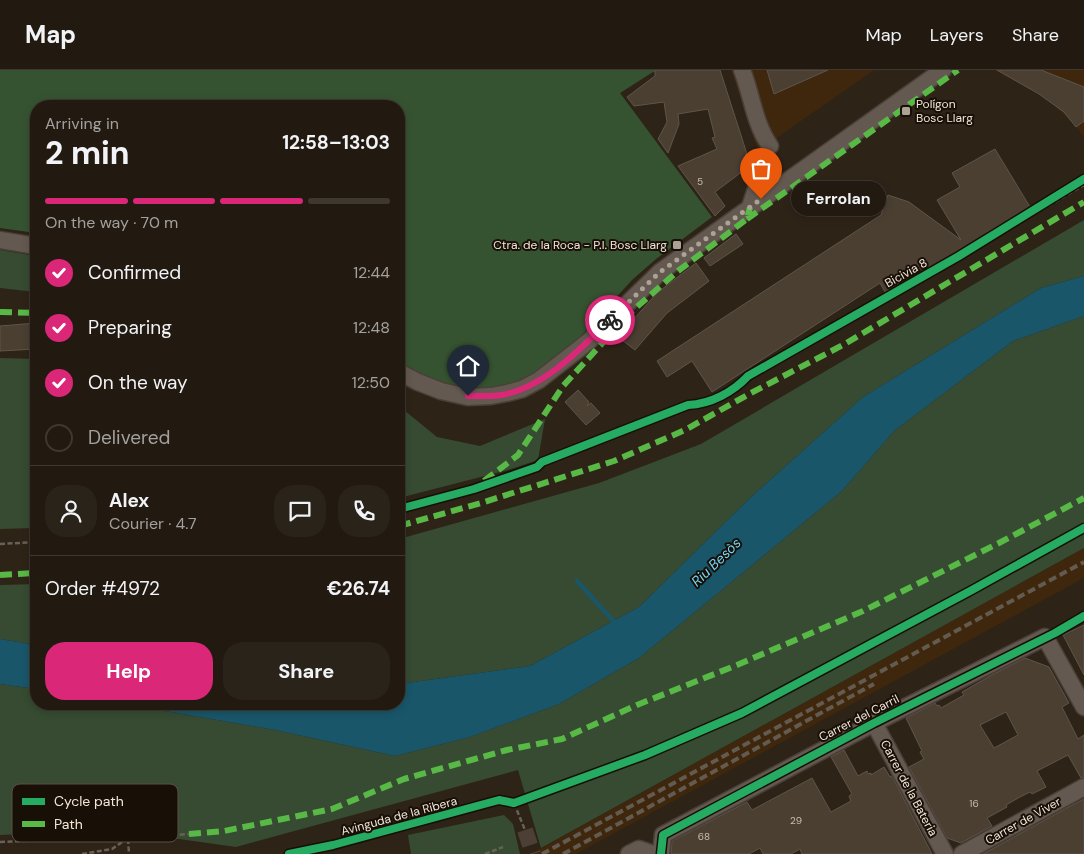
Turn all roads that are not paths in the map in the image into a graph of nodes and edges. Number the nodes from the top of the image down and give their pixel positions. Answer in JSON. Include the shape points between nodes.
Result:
{"nodes":[{"id":1,"x":742,"y":70,"type":"edge"},
{"id":2,"x":943,"y":70,"type":"edge"},
{"id":3,"x":750,"y":207,"type":"junction"},
{"id":4,"x":0,"y":240,"type":"edge"},
{"id":5,"x":30,"y":245,"type":"edge"},
{"id":6,"x":405,"y":375,"type":"edge"},
{"id":7,"x":1084,"y":707,"type":"edge"},
{"id":8,"x":874,"y":723,"type":"junction"},
{"id":9,"x":1084,"y":787,"type":"edge"},
{"id":10,"x":629,"y":854,"type":"edge"},
{"id":11,"x":653,"y":854,"type":"edge"},
{"id":12,"x":661,"y":854,"type":"edge"},
{"id":13,"x":945,"y":854,"type":"edge"},
{"id":14,"x":962,"y":854,"type":"edge"}],
"edges":[{"from":1,"to":3,"type":"street","via":[[768,153]]},
{"from":2,"to":3,"type":"street"},
{"from":3,"to":6,"type":"street","via":[[660,272],[589,341],[539,380],[522,389],[491,396],[468,396],[441,391]]},
{"from":4,"to":5,"type":"street"},
{"from":7,"to":8,"type":"street","name":"Carrer del Carril","via":[[1045,637]]},
{"from":8,"to":12,"type":"street","name":"Carrer del Carril","via":[[663,835]]},
{"from":8,"to":13,"type":"street","name":"Carrer de la Bateria"},
{"from":9,"to":14,"type":"street","name":"Carrer de Viver"},
{"from":10,"to":11,"type":"street","via":[[639,849]]}]}
